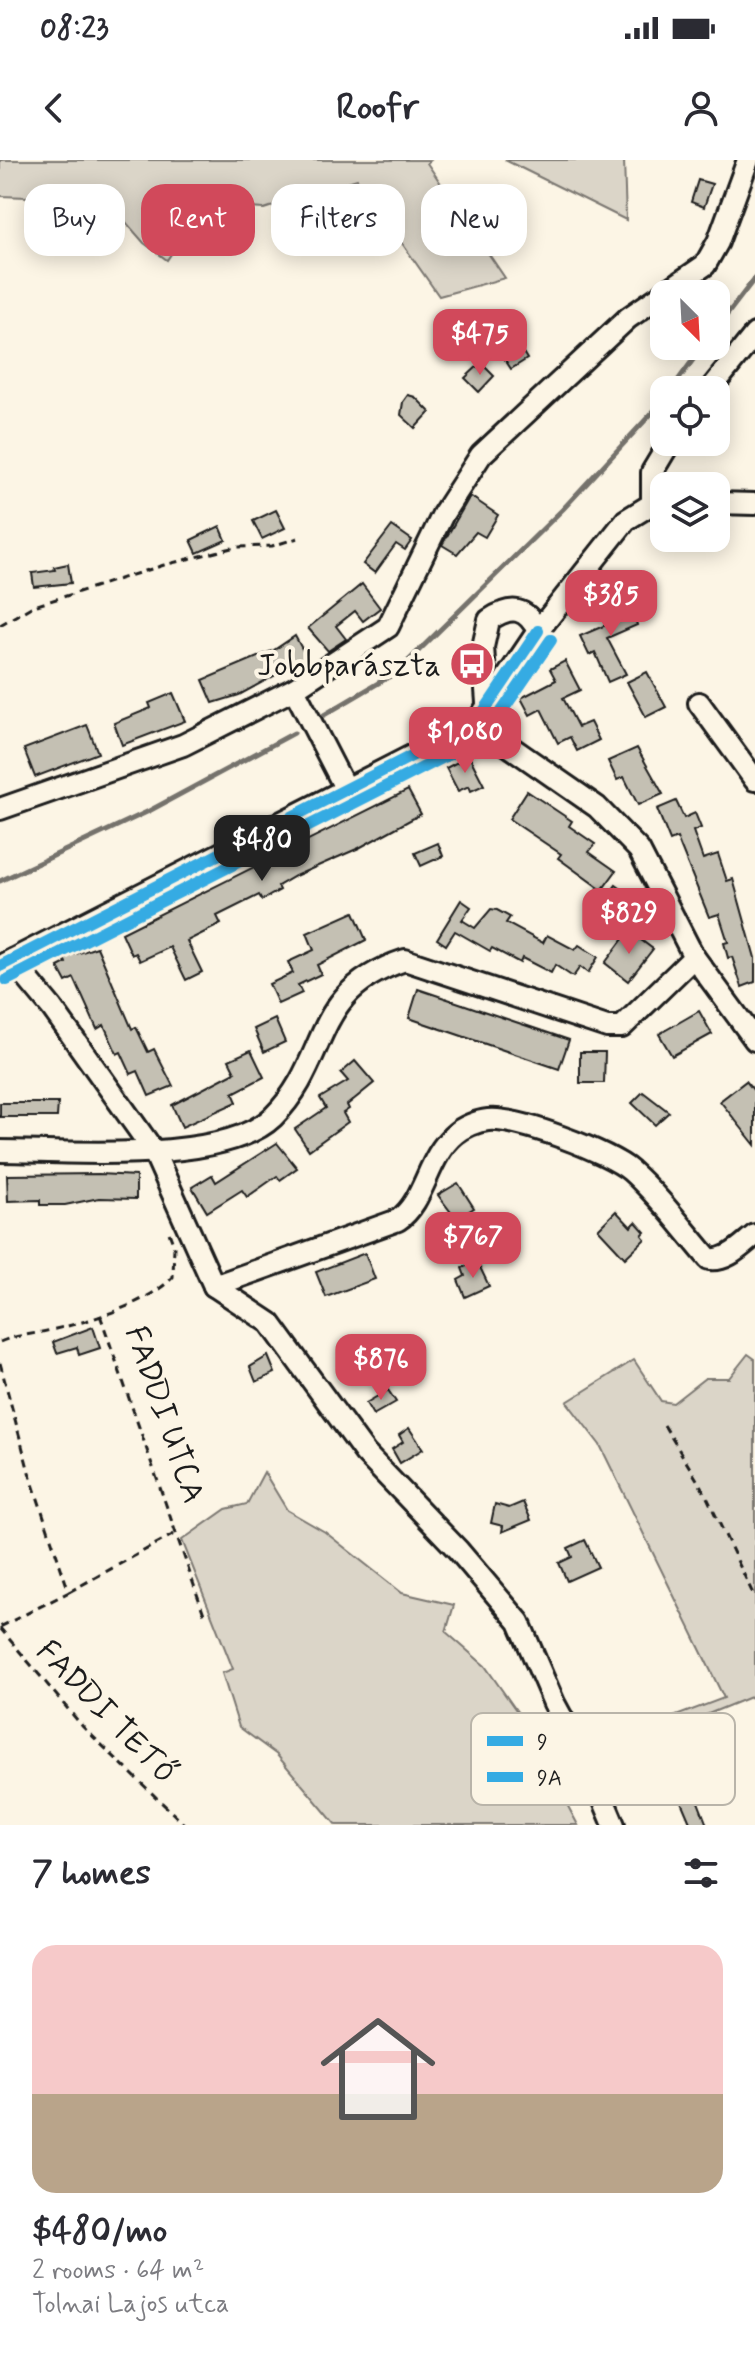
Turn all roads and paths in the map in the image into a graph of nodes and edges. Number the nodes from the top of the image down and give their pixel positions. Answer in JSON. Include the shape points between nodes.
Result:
{"nodes":[{"id":1,"x":748,"y":160,"type":"edge"},
{"id":2,"x":755,"y":334,"type":"edge"},
{"id":3,"x":721,"y":376,"type":"edge"},
{"id":4,"x":730,"y":503,"type":"edge"},
{"id":5,"x":755,"y":504,"type":"edge"},
{"id":6,"x":650,"y":508,"type":"edge"},
{"id":7,"x":298,"y":538,"type":"dead end"},
{"id":8,"x":0,"y":625,"type":"edge"},
{"id":9,"x":538,"y":631,"type":"junction"},
{"id":10,"x":294,"y":689,"type":"junction"},
{"id":11,"x":487,"y":703,"type":"junction"},
{"id":12,"x":699,"y":703,"type":"dead end"},
{"id":13,"x":476,"y":723,"type":"junction"},
{"id":14,"x":755,"y":780,"type":"edge"},
{"id":15,"x":345,"y":788,"type":"junction"},
{"id":16,"x":0,"y":809,"type":"edge"},
{"id":17,"x":694,"y":957,"type":"junction"},
{"id":18,"x":6,"y":963,"type":"edge"},
{"id":19,"x":755,"y":1040,"type":"edge"},
{"id":20,"x":153,"y":1150,"type":"junction"},
{"id":21,"x":0,"y":1151,"type":"edge"},
{"id":22,"x":164,"y":1218,"type":"dead end"},
{"id":23,"x":755,"y":1235,"type":"edge"},
{"id":24,"x":214,"y":1286,"type":"junction"},
{"id":25,"x":100,"y":1315,"type":"junction"},
{"id":26,"x":0,"y":1342,"type":"edge"},
{"id":27,"x":0,"y":1363,"type":"edge"},
{"id":28,"x":664,"y":1425,"type":"dead end"},
{"id":29,"x":176,"y":1533,"type":"junction"},
{"id":30,"x":69,"y":1592,"type":"junction"},
{"id":31,"x":755,"y":1598,"type":"edge"},
{"id":32,"x":204,"y":1614,"type":"dead end"},
{"id":33,"x":0,"y":1628,"type":"edge"},
{"id":34,"x":559,"y":1713,"type":"edge"},
{"id":35,"x":606,"y":1805,"type":"edge"},
{"id":36,"x":185,"y":1825,"type":"edge"},
{"id":37,"x":614,"y":1825,"type":"edge"}],
"edges":[{"from":1,"to":10,"type":"street","via":[[705,265],[628,318],[481,455],[443,514],[388,627]]},
{"from":2,"to":3,"type":"street"},
{"from":4,"to":5,"type":"street"},
{"from":6,"to":9,"type":"street","via":[[626,520]]},
{"from":7,"to":8,"type":"path","via":[[164,565],[31,607]]},
{"from":9,"to":11,"type":"street"},
{"from":9,"to":11,"type":"street","via":[[527,614],[516,609],[489,620],[483,647]]},
{"from":10,"to":15,"type":"street"},
{"from":10,"to":16,"type":"street","via":[[183,745]]},
{"from":11,"to":13,"type":"street"},
{"from":12,"to":14,"type":"street"},
{"from":13,"to":15,"type":"street"},
{"from":13,"to":17,"type":"street","via":[[597,807],[639,850]]},
{"from":15,"to":18,"type":"street"},
{"from":17,"to":19,"type":"street"},
{"from":17,"to":20,"type":"street","via":[[622,1027],[607,1027],[405,960],[378,968],[336,1006],[297,1083],[272,1117],[245,1134],[201,1147]]},
{"from":18,"to":20,"type":"street","via":[[52,1008]]},
{"from":20,"to":21,"type":"street"},
{"from":20,"to":24,"type":"street"},
{"from":22,"to":25,"type":"path","name":"FADDI UTCA","via":[[174,1246],[173,1277],[149,1296]]},
{"from":23,"to":24,"type":"street","via":[[729,1255],[709,1259],[644,1184],[609,1155],[539,1130],[486,1120],[456,1133],[446,1144],[409,1212],[398,1220]]},
{"from":24,"to":34,"type":"street","via":[[270,1323],[365,1453],[519,1622]]},
{"from":25,"to":26,"type":"path","name":"FADDI UTCA"},
{"from":25,"to":29,"type":"path","name":"FADDI UTCA"},
{"from":27,"to":30,"type":"path"},
{"from":28,"to":31,"type":"path","via":[[705,1493]]},
{"from":29,"to":30,"type":"path","name":"FADDI UTCA"},
{"from":29,"to":32,"type":"path","name":"FADDI UTCA"},
{"from":30,"to":33,"type":"path","name":"FADDI UTCA"},
{"from":33,"to":36,"type":"path","name":"FADDI TETŐ","via":[[83,1727]]},
{"from":35,"to":37,"type":"street"}]}
